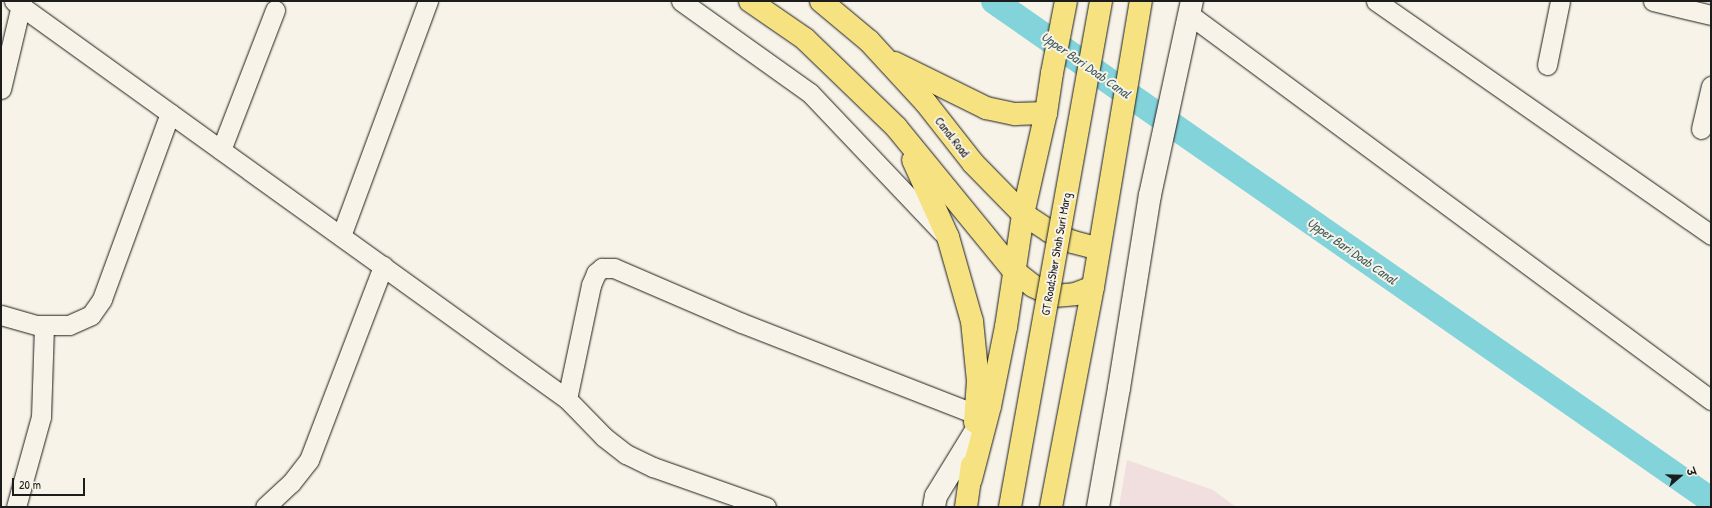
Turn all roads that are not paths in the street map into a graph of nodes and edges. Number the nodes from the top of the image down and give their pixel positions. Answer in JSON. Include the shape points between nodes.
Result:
{"nodes":[{"id":1,"x":428,"y":1,"type":"edge"},
{"id":2,"x":680,"y":1,"type":"edge"},
{"id":3,"x":750,"y":1,"type":"edge"},
{"id":4,"x":821,"y":1,"type":"edge"},
{"id":5,"x":1066,"y":1,"type":"edge"},
{"id":6,"x":1101,"y":1,"type":"edge"},
{"id":7,"x":1376,"y":1,"type":"edge"},
{"id":8,"x":1560,"y":1,"type":"edge"},
{"id":9,"x":1653,"y":1,"type":"edge"},
{"id":10,"x":19,"y":2,"type":"edge"},
{"id":11,"x":1141,"y":2,"type":"edge"},
{"id":12,"x":1191,"y":8,"type":"edge"},
{"id":13,"x":274,"y":10,"type":"dead end"},
{"id":14,"x":1711,"y":15,"type":"edge"},
{"id":15,"x":884,"y":57,"type":"junction"},
{"id":16,"x":1547,"y":65,"type":"dead end"},
{"id":17,"x":1711,"y":86,"type":"edge"},
{"id":18,"x":1,"y":89,"type":"edge"},
{"id":19,"x":170,"y":113,"type":"junction"},
{"id":20,"x":1046,"y":113,"type":"junction"},
{"id":21,"x":896,"y":127,"type":"junction"},
{"id":22,"x":1701,"y":129,"type":"dead end"},
{"id":23,"x":221,"y":150,"type":"junction"},
{"id":24,"x":1023,"y":214,"type":"junction"},
{"id":25,"x":1711,"y":235,"type":"edge"},
{"id":26,"x":341,"y":236,"type":"junction"},
{"id":27,"x":948,"y":237,"type":"junction"},
{"id":28,"x":1099,"y":249,"type":"junction"},
{"id":29,"x":383,"y":266,"type":"junction"},
{"id":30,"x":1014,"y":271,"type":"junction"},
{"id":31,"x":1093,"y":288,"type":"junction"},
{"id":32,"x":1,"y":315,"type":"edge"},
{"id":33,"x":44,"y":325,"type":"junction"},
{"id":34,"x":567,"y":398,"type":"junction"},
{"id":35,"x":1711,"y":400,"type":"edge"},
{"id":36,"x":975,"y":424,"type":"junction"},
{"id":37,"x":971,"y":479,"type":"junction"},
{"id":38,"x":16,"y":507,"type":"edge"},
{"id":39,"x":265,"y":507,"type":"edge"},
{"id":40,"x":766,"y":507,"type":"edge"},
{"id":41,"x":934,"y":507,"type":"edge"},
{"id":42,"x":966,"y":507,"type":"edge"},
{"id":43,"x":1010,"y":507,"type":"edge"},
{"id":44,"x":1051,"y":507,"type":"edge"},
{"id":45,"x":1098,"y":507,"type":"edge"}],
"edges":[{"from":1,"to":26,"type":"street"},
{"from":2,"to":27,"type":"street","via":[[810,93]]},
{"from":3,"to":21,"type":"main road","via":[[805,40]]},
{"from":4,"to":15,"type":"main road","name":"Canal Road"},
{"from":5,"to":20,"type":"main road"},
{"from":6,"to":43,"type":"main road","name":"GT Road;Sher Shah Suri Marg","bridge":true},
{"from":7,"to":25,"type":"street"},
{"from":8,"to":16,"type":"street"},
{"from":9,"to":14,"type":"street"},
{"from":10,"to":18,"type":"street"},
{"from":10,"to":19,"type":"street"},
{"from":11,"to":28,"type":"main road"},
{"from":12,"to":35,"type":"street"},
{"from":12,"to":45,"type":"street","via":[[1150,195]]},
{"from":13,"to":23,"type":"street"},
{"from":15,"to":20,"type":"main road","via":[[986,108],[1015,114]]},
{"from":15,"to":24,"type":"main road","name":"Canal Road","via":[[926,103],[973,163]]},
{"from":17,"to":22,"type":"street"},
{"from":19,"to":23,"type":"street"},
{"from":19,"to":33,"type":"street","via":[[102,299],[91,316],[69,325]]},
{"from":20,"to":24,"type":"main road"},
{"from":21,"to":27,"type":"main road"},
{"from":21,"to":30,"type":"main road"},
{"from":23,"to":26,"type":"street"},
{"from":24,"to":28,"type":"main road","name":"Canal Road","via":[[1049,231],[1073,242]]},
{"from":24,"to":30,"type":"main road"},
{"from":26,"to":29,"type":"street"},
{"from":27,"to":36,"type":"main road","via":[[972,321],[978,381]]},
{"from":28,"to":31,"type":"main road"},
{"from":29,"to":34,"type":"street"},
{"from":29,"to":39,"type":"street","via":[[309,460],[291,483]]},
{"from":30,"to":31,"type":"main road","via":[[1033,286],[1054,296],[1075,294]]},
{"from":30,"to":37,"type":"main road","via":[[990,406]]},
{"from":31,"to":44,"type":"main road"},
{"from":32,"to":33,"type":"street"},
{"from":33,"to":38,"type":"street","via":[[41,417]]},
{"from":34,"to":36,"type":"street","via":[[593,279],[602,268],[614,268]]},
{"from":34,"to":40,"type":"street","via":[[604,437],[626,454],[653,467]]},
{"from":36,"to":37,"type":"main road"},
{"from":36,"to":41,"type":"street","via":[[936,496]]},
{"from":37,"to":42,"type":"main road"}]}
